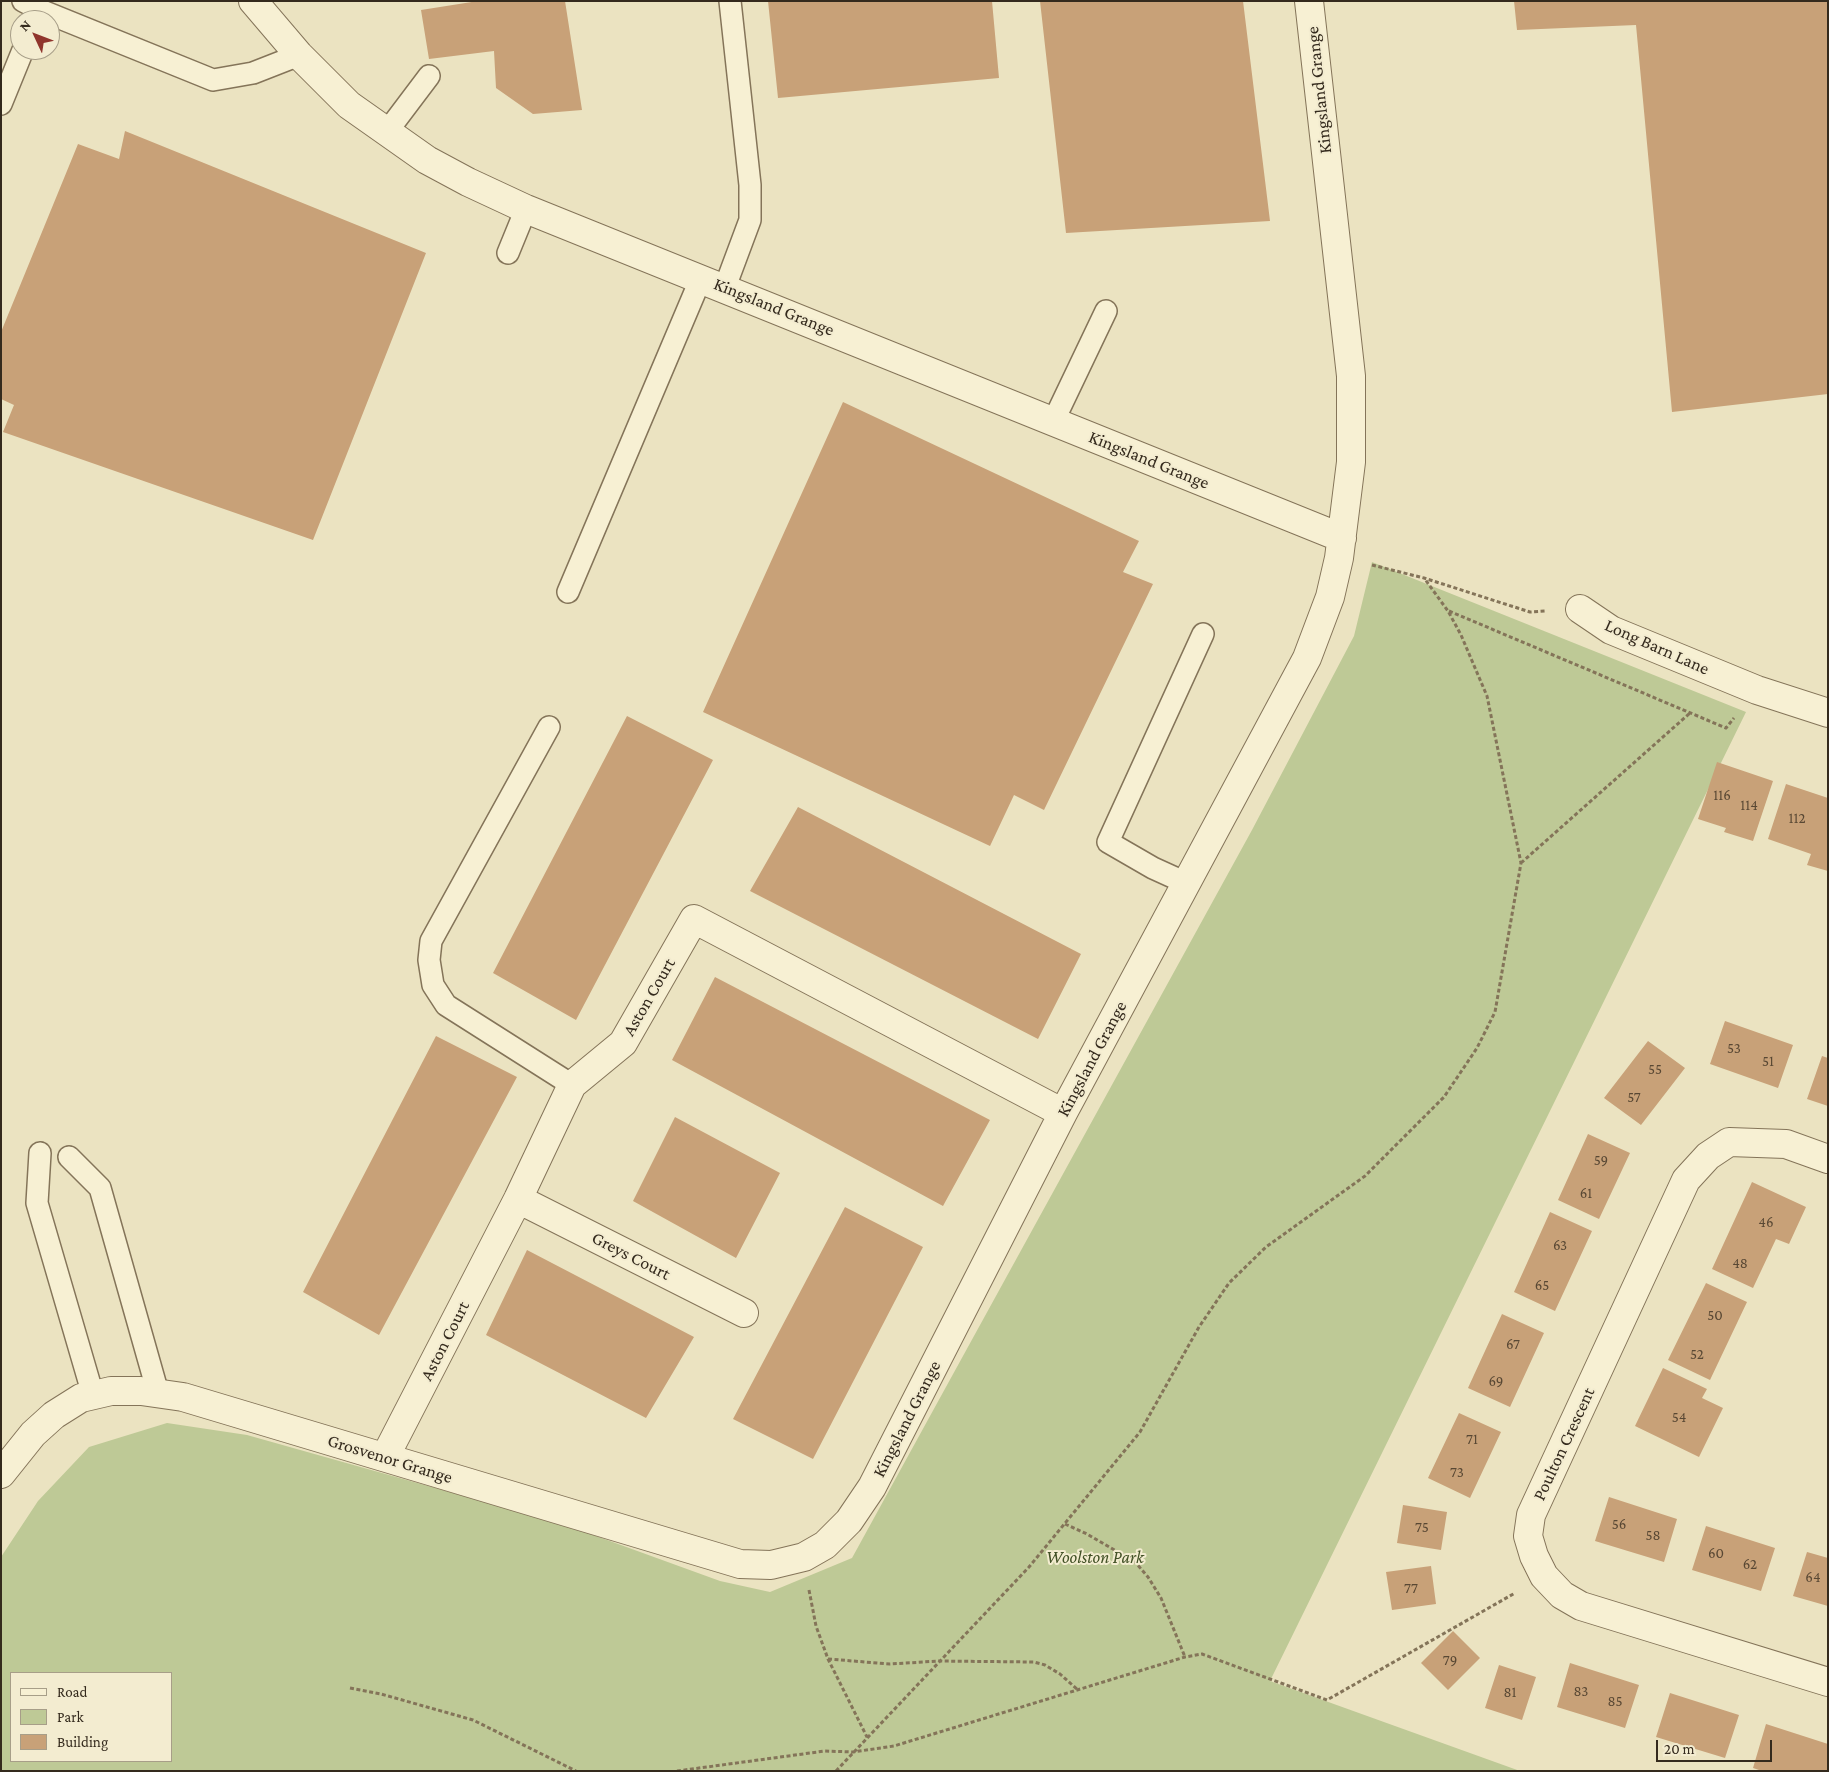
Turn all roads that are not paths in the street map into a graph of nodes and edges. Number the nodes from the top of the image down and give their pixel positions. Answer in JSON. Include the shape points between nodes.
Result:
{"nodes":[{"id":1,"x":253,"y":1,"type":"edge"},
{"id":2,"x":730,"y":1,"type":"edge"},
{"id":3,"x":1309,"y":1,"type":"edge"},
{"id":4,"x":60,"y":20,"type":"edge"},
{"id":5,"x":298,"y":55,"type":"junction"},
{"id":6,"x":19,"y":60,"type":"edge"},
{"id":7,"x":429,"y":76,"type":"dead end"},
{"id":8,"x":1,"y":104,"type":"edge"},
{"id":9,"x":386,"y":133,"type":"junction"},
{"id":10,"x":526,"y":209,"type":"junction"},
{"id":11,"x":508,"y":252,"type":"dead end"},
{"id":12,"x":713,"y":283,"type":"junction"},
{"id":13,"x":1106,"y":311,"type":"dead end"},
{"id":14,"x":1053,"y":422,"type":"junction"},
{"id":15,"x":1341,"y":548,"type":"junction"},
{"id":16,"x":568,"y":592,"type":"dead end"},
{"id":17,"x":1580,"y":609,"type":"road end"},
{"id":18,"x":1203,"y":634,"type":"dead end"},
{"id":19,"x":1828,"y":713,"type":"edge"},
{"id":20,"x":549,"y":727,"type":"dead end"},
{"id":21,"x":1186,"y":883,"type":"junction"},
{"id":22,"x":572,"y":1084,"type":"junction"},
{"id":23,"x":1063,"y":1113,"type":"junction"},
{"id":24,"x":40,"y":1154,"type":"dead end"},
{"id":25,"x":69,"y":1157,"type":"dead end"},
{"id":26,"x":1828,"y":1159,"type":"edge"},
{"id":27,"x":518,"y":1199,"type":"junction"},
{"id":28,"x":744,"y":1313,"type":"dead end"},
{"id":29,"x":158,"y":1393,"type":"junction"},
{"id":30,"x":93,"y":1395,"type":"junction"},
{"id":31,"x":385,"y":1457,"type":"junction"},
{"id":32,"x":7,"y":1459,"type":"edge"},
{"id":33,"x":804,"y":1557,"type":"joint"},
{"id":34,"x":1828,"y":1682,"type":"edge"}],
"edges":[{"from":1,"to":5,"type":"street","name":"Kingsland Grange"},
{"from":2,"to":12,"type":"lane","via":[[750,185],[750,220]]},
{"from":3,"to":15,"type":"street","name":"Kingsland Grange","via":[[1351,376],[1351,462]]},
{"from":4,"to":5,"type":"lane","via":[[213,80],[253,72]]},
{"from":5,"to":9,"type":"street","name":"Kingsland Grange","via":[[349,105]]},
{"from":6,"to":8,"type":"lane"},
{"from":7,"to":9,"type":"lane"},
{"from":9,"to":10,"type":"street","name":"Kingsland Grange","via":[[427,160]]},
{"from":10,"to":11,"type":"lane"},
{"from":10,"to":12,"type":"street","name":"Kingsland Grange"},
{"from":12,"to":14,"type":"street","name":"Kingsland Grange"},
{"from":12,"to":16,"type":"lane"},
{"from":13,"to":14,"type":"lane"},
{"from":14,"to":15,"type":"street","name":"Kingsland Grange"},
{"from":15,"to":21,"type":"street","name":"Kingsland Grange","via":[[1330,597],[1307,658]]},
{"from":17,"to":19,"type":"street","name":"Long Barn Lane","via":[[1611,630],[1757,690]]},
{"from":18,"to":21,"type":"lane","via":[[1108,842]]},
{"from":20,"to":22,"type":"lane","via":[[431,941],[429,960],[433,985],[446,1005]]},
{"from":21,"to":23,"type":"street","name":"Kingsland Grange"},
{"from":22,"to":23,"type":"street","name":"Aston Court","via":[[623,1043],[694,919]]},
{"from":22,"to":27,"type":"street","name":"Aston Court"},
{"from":23,"to":33,"type":"street","name":"Kingsland Grange","via":[[872,1487],[849,1521],[825,1545]]},
{"from":24,"to":30,"type":"lane","via":[[37,1203]]},
{"from":25,"to":29,"type":"lane","via":[[100,1188]]},
{"from":26,"to":34,"type":"street","name":"Poulton Crescent","via":[[1786,1144],[1728,1142],[1708,1156],[1686,1180],[1531,1514],[1528,1536],[1544,1576],[1562,1595],[1581,1606]]},
{"from":27,"to":28,"type":"street","name":"Greys Court"},
{"from":27,"to":31,"type":"street","name":"Aston Court"},
{"from":29,"to":30,"type":"street","name":"Grosvenor Grange","via":[[111,1391]]},
{"from":29,"to":31,"type":"street","name":"Grosvenor Grange","via":[[183,1397]]},
{"from":30,"to":32,"type":"street","name":"Grosvenor Grange","via":[[80,1398],[54,1415]]},
{"from":31,"to":33,"type":"street","name":"Grosvenor Grange","via":[[740,1564],[772,1565]]}]}
